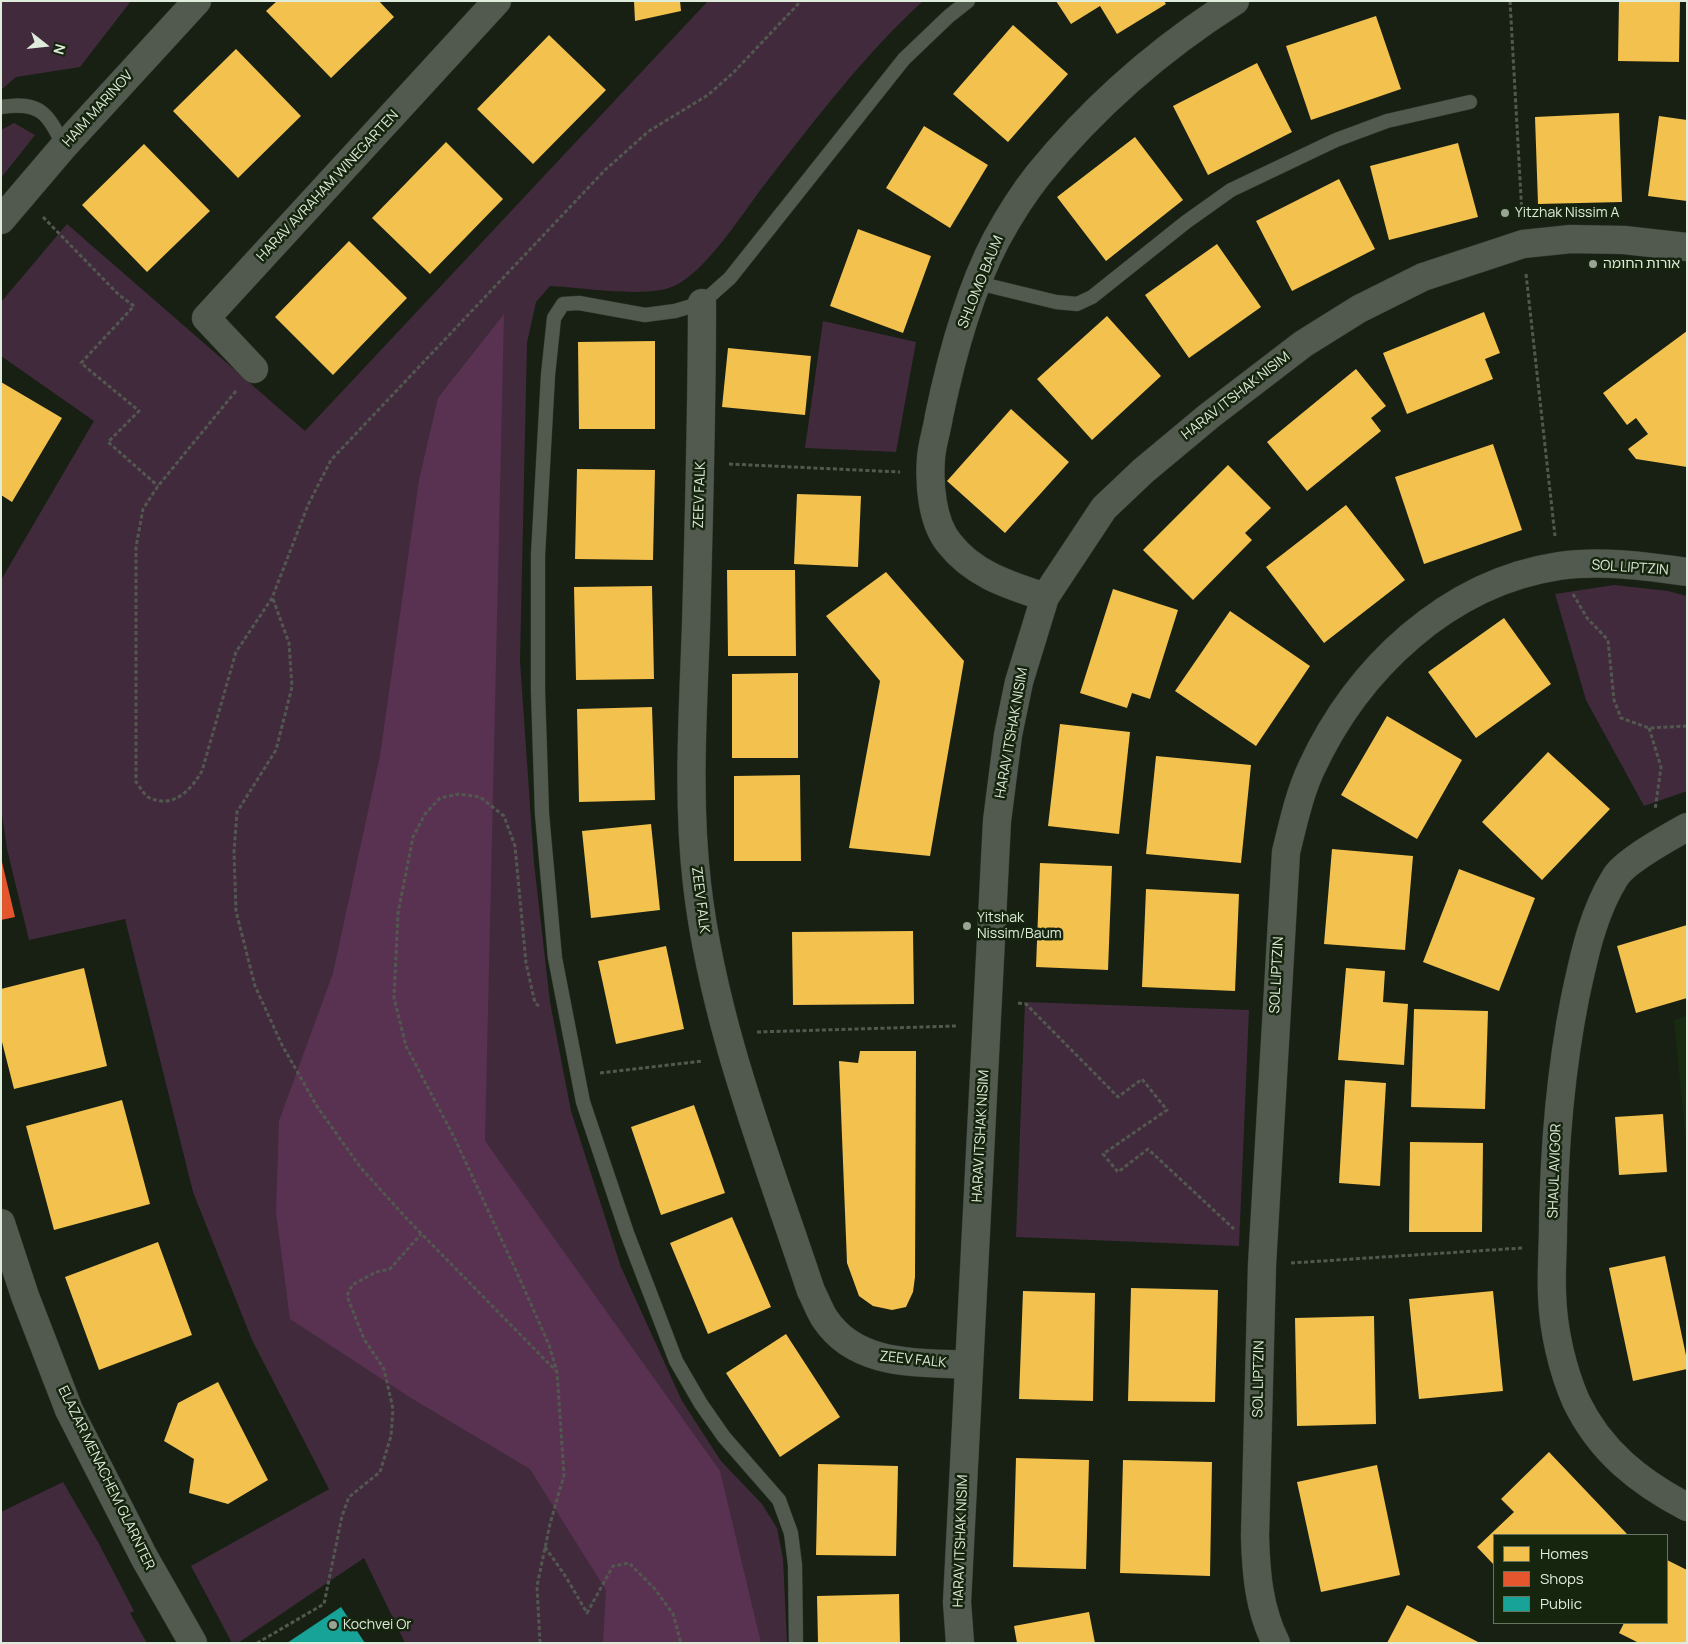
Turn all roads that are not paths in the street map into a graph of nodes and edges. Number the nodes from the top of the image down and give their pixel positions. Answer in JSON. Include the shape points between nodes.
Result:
{"nodes":[{"id":1,"x":197,"y":1,"type":"edge"},
{"id":2,"x":497,"y":1,"type":"edge"},
{"id":3,"x":968,"y":1,"type":"edge"},
{"id":4,"x":1235,"y":1,"type":"edge"},
{"id":5,"x":1470,"y":102,"type":"dead end"},
{"id":6,"x":1,"y":107,"type":"edge"},
{"id":7,"x":64,"y":146,"type":"junction"},
{"id":8,"x":1,"y":220,"type":"edge"},
{"id":9,"x":1687,"y":247,"type":"edge"},
{"id":10,"x":978,"y":283,"type":"junction"},
{"id":11,"x":702,"y":303,"type":"junction"},
{"id":12,"x":254,"y":369,"type":"road end"},
{"id":13,"x":1687,"y":572,"type":"edge"},
{"id":14,"x":1045,"y":597,"type":"junction"},
{"id":15,"x":1687,"y":827,"type":"edge"},
{"id":16,"x":1,"y":1223,"type":"edge"},
{"id":17,"x":969,"y":1365,"type":"junction"},
{"id":18,"x":1687,"y":1507,"type":"edge"},
{"id":19,"x":193,"y":1643,"type":"edge"},
{"id":20,"x":796,"y":1643,"type":"edge"},
{"id":21,"x":960,"y":1643,"type":"edge"},
{"id":22,"x":1276,"y":1643,"type":"edge"}],
"edges":[{"from":1,"to":7,"type":"street","name":"HAIM MARINOV"},
{"from":2,"to":12,"type":"street","name":"HARAV AVRAHAM WINEGARTEN","via":[[206,318]]},
{"from":3,"to":11,"type":"lane","via":[[904,59],[730,278]]},
{"from":4,"to":10,"type":"street","name":"SHLOMO BAUM","via":[[1191,29],[1135,75],[1074,136],[1038,176],[996,240]]},
{"from":5,"to":10,"type":"lane","via":[[1387,121],[1336,140],[1231,190],[1092,297],[1077,304]]},
{"from":6,"to":7,"type":"lane","via":[[22,104],[48,116]]},
{"from":7,"to":8,"type":"street","name":"HAIM MARINOV"},
{"from":9,"to":14,"type":"street","name":"HARAV ITSHAK NISIM","via":[[1624,240],[1523,244],[1423,277],[1359,309],[1303,344],[1150,465],[1104,508]]},
{"from":10,"to":14,"type":"street","name":"SHLOMO BAUM","via":[[947,376],[931,458],[932,492],[938,525],[949,543],[974,568],[998,582]]},
{"from":11,"to":17,"type":"street","name":"ZEEV FALK","via":[[701,462],[691,784],[696,883],[709,960],[730,1045],[811,1291],[825,1319],[842,1338],[866,1353],[889,1360]]},
{"from":11,"to":20,"type":"lane","via":[[645,315],[580,303],[563,304],[554,318],[538,555],[538,691],[543,824],[555,958],[583,1102],[627,1233],[676,1362],[724,1437],[779,1500],[791,1533],[795,1565]]},
{"from":13,"to":22,"type":"street","name":"SOL LIPTZIN","via":[[1608,563],[1559,566],[1488,586],[1455,603],[1388,657],[1356,692],[1331,730],[1311,770],[1286,852],[1262,1265],[1256,1573],[1260,1598]]},
{"from":14,"to":17,"type":"street","name":"HARAV ITSHAK NISIM","via":[[1019,682],[997,821]]},
{"from":15,"to":18,"type":"street","name":"SHAUL AVIGOR","via":[[1617,874],[1600,905],[1584,954],[1567,1038],[1557,1119],[1552,1295],[1561,1354],[1576,1400],[1597,1438],[1628,1470]]},
{"from":16,"to":19,"type":"street","name":"ELAZAR MENACHEM GLARNTER","via":[[69,1410],[144,1557]]},
{"from":17,"to":21,"type":"street","name":"HARAV ITSHAK NISIM","via":[[957,1602]]}]}
